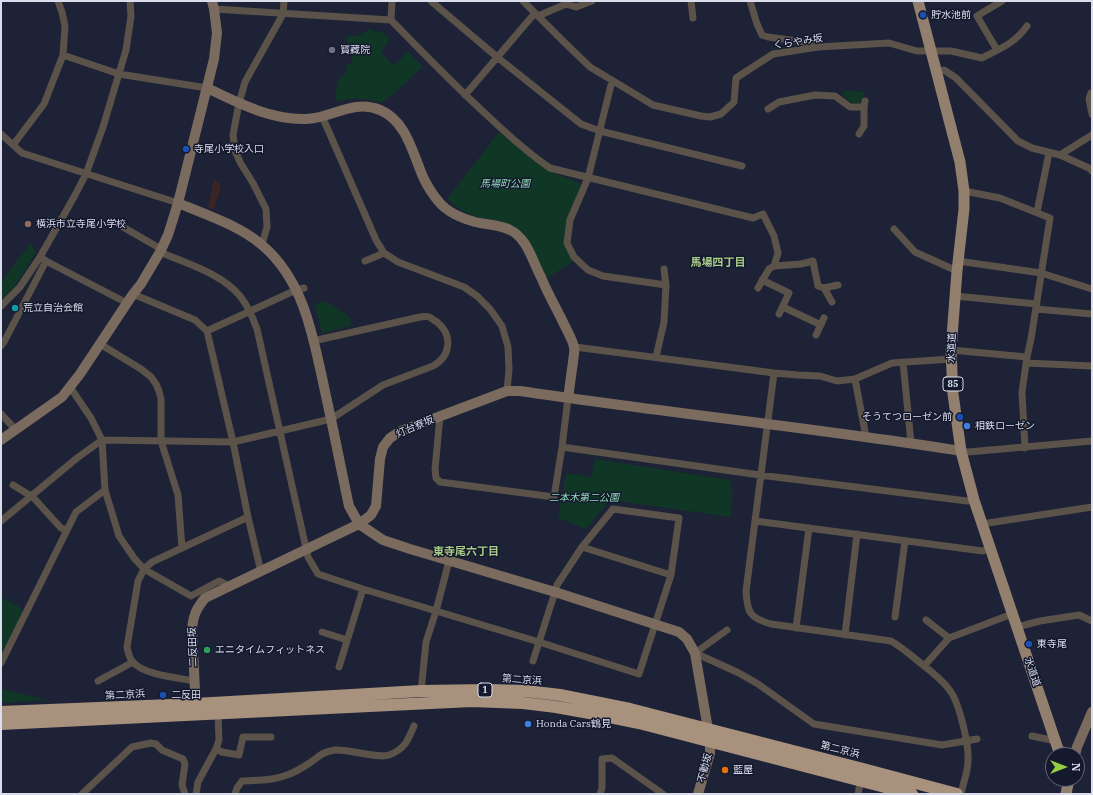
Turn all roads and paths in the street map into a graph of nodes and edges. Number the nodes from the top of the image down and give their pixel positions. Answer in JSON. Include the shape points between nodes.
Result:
{"nodes":[{"id":1,"x":58,"y":1,"type":"edge"},
{"id":2,"x":130,"y":1,"type":"edge"},
{"id":3,"x":284,"y":1,"type":"edge"},
{"id":4,"x":392,"y":1,"type":"edge"},
{"id":5,"x":431,"y":1,"type":"edge"},
{"id":6,"x":523,"y":1,"type":"edge"},
{"id":7,"x":592,"y":1,"type":"edge"},
{"id":8,"x":690,"y":1,"type":"edge"},
{"id":9,"x":750,"y":1,"type":"edge"},
{"id":10,"x":918,"y":1,"type":"edge"},
{"id":11,"x":1002,"y":1,"type":"edge"},
{"id":12,"x":566,"y":3,"type":"edge"},
{"id":13,"x":213,"y":5,"type":"edge"},
{"id":14,"x":283,"y":14,"type":"junction"},
{"id":15,"x":537,"y":14,"type":"junction"},
{"id":16,"x":694,"y":18,"type":"dead end"},
{"id":17,"x":391,"y":20,"type":"junction"},
{"id":18,"x":1027,"y":26,"type":"dead end"},
{"id":19,"x":818,"y":48,"type":"junction"},
{"id":20,"x":997,"y":50,"type":"junction"},
{"id":21,"x":930,"y":51,"type":"junction"},
{"id":22,"x":63,"y":55,"type":"junction"},
{"id":23,"x":496,"y":57,"type":"junction"},
{"id":24,"x":936,"y":72,"type":"junction"},
{"id":25,"x":119,"y":74,"type":"junction"},
{"id":26,"x":612,"y":81,"type":"junction"},
{"id":27,"x":207,"y":88,"type":"junction"},
{"id":28,"x":1092,"y":93,"type":"edge"},
{"id":29,"x":465,"y":95,"type":"junction"},
{"id":30,"x":239,"y":103,"type":"junction"},
{"id":31,"x":768,"y":108,"type":"dead end"},
{"id":32,"x":1092,"y":114,"type":"edge"},
{"id":33,"x":322,"y":116,"type":"junction"},
{"id":34,"x":600,"y":131,"type":"junction"},
{"id":35,"x":1,"y":134,"type":"edge"},
{"id":36,"x":858,"y":134,"type":"dead end"},
{"id":37,"x":1092,"y":135,"type":"edge"},
{"id":38,"x":13,"y":145,"type":"junction"},
{"id":39,"x":1049,"y":153,"type":"junction"},
{"id":40,"x":1060,"y":155,"type":"junction"},
{"id":41,"x":742,"y":166,"type":"dead end"},
{"id":42,"x":1092,"y":171,"type":"edge"},
{"id":43,"x":86,"y":174,"type":"junction"},
{"id":44,"x":588,"y":178,"type":"junction"},
{"id":45,"x":964,"y":191,"type":"junction"},
{"id":46,"x":178,"y":203,"type":"junction"},
{"id":47,"x":1037,"y":212,"type":"junction"},
{"id":48,"x":123,"y":227,"type":"dead end"},
{"id":49,"x":894,"y":229,"type":"dead end"},
{"id":50,"x":262,"y":244,"type":"junction"},
{"id":51,"x":161,"y":251,"type":"junction"},
{"id":52,"x":384,"y":253,"type":"junction"},
{"id":53,"x":43,"y":259,"type":"junction"},
{"id":54,"x":365,"y":261,"type":"dead end"},
{"id":55,"x":774,"y":266,"type":"junction"},
{"id":56,"x":958,"y":266,"type":"junction"},
{"id":57,"x":664,"y":269,"type":"dead end"},
{"id":58,"x":1041,"y":273,"type":"junction"},
{"id":59,"x":762,"y":280,"type":"junction"},
{"id":60,"x":666,"y":285,"type":"junction"},
{"id":61,"x":838,"y":285,"type":"dead end"},
{"id":62,"x":758,"y":288,"type":"dead end"},
{"id":63,"x":824,"y":288,"type":"junction"},
{"id":64,"x":300,"y":289,"type":"junction"},
{"id":65,"x":1092,"y":289,"type":"edge"},
{"id":66,"x":133,"y":294,"type":"junction"},
{"id":67,"x":955,"y":296,"type":"junction"},
{"id":68,"x":832,"y":302,"type":"dead end"},
{"id":69,"x":127,"y":303,"type":"junction"},
{"id":70,"x":1,"y":306,"type":"edge"},
{"id":71,"x":1036,"y":306,"type":"junction"},
{"id":72,"x":783,"y":307,"type":"junction"},
{"id":73,"x":250,"y":311,"type":"junction"},
{"id":74,"x":779,"y":314,"type":"dead end"},
{"id":75,"x":1092,"y":314,"type":"edge"},
{"id":76,"x":207,"y":331,"type":"junction"},
{"id":77,"x":816,"y":335,"type":"dead end"},
{"id":78,"x":314,"y":341,"type":"junction"},
{"id":79,"x":100,"y":344,"type":"junction"},
{"id":80,"x":1,"y":346,"type":"edge"},
{"id":81,"x":574,"y":347,"type":"junction"},
{"id":82,"x":951,"y":354,"type":"junction"},
{"id":83,"x":656,"y":357,"type":"junction"},
{"id":84,"x":1026,"y":360,"type":"junction"},
{"id":85,"x":904,"y":362,"type":"junction"},
{"id":86,"x":1092,"y":366,"type":"edge"},
{"id":87,"x":774,"y":374,"type":"junction"},
{"id":88,"x":854,"y":378,"type":"junction"},
{"id":89,"x":70,"y":387,"type":"junction"},
{"id":90,"x":507,"y":391,"type":"junction"},
{"id":91,"x":568,"y":398,"type":"junction"},
{"id":92,"x":1,"y":414,"type":"edge"},
{"id":93,"x":440,"y":416,"type":"junction"},
{"id":94,"x":331,"y":419,"type":"junction"},
{"id":95,"x":767,"y":425,"type":"junction"},
{"id":96,"x":15,"y":429,"type":"junction"},
{"id":97,"x":280,"y":431,"type":"junction"},
{"id":98,"x":866,"y":437,"type":"junction"},
{"id":99,"x":1,"y":440,"type":"edge"},
{"id":100,"x":102,"y":440,"type":"junction"},
{"id":101,"x":162,"y":441,"type":"junction"},
{"id":102,"x":1092,"y":441,"type":"edge"},
{"id":103,"x":233,"y":442,"type":"junction"},
{"id":104,"x":912,"y":443,"type":"junction"},
{"id":105,"x":562,"y":447,"type":"junction"},
{"id":106,"x":1025,"y":448,"type":"junction"},
{"id":107,"x":961,"y":451,"type":"junction"},
{"id":108,"x":760,"y":475,"type":"junction"},
{"id":109,"x":13,"y":485,"type":"dead end"},
{"id":110,"x":104,"y":490,"type":"junction"},
{"id":111,"x":31,"y":496,"type":"junction"},
{"id":112,"x":974,"y":500,"type":"junction"},
{"id":113,"x":1092,"y":507,"type":"edge"},
{"id":114,"x":248,"y":517,"type":"junction"},
{"id":115,"x":1,"y":521,"type":"edge"},
{"id":116,"x":755,"y":521,"type":"junction"},
{"id":117,"x":359,"y":524,"type":"junction"},
{"id":118,"x":982,"y":524,"type":"junction"},
{"id":119,"x":809,"y":528,"type":"junction"},
{"id":120,"x":67,"y":530,"type":"junction"},
{"id":121,"x":857,"y":534,"type":"junction"},
{"id":122,"x":905,"y":541,"type":"junction"},
{"id":123,"x":582,"y":547,"type":"junction"},
{"id":124,"x":182,"y":548,"type":"junction"},
{"id":125,"x":990,"y":548,"type":"junction"},
{"id":126,"x":307,"y":549,"type":"junction"},
{"id":127,"x":449,"y":561,"type":"junction"},
{"id":128,"x":144,"y":569,"type":"junction"},
{"id":129,"x":261,"y":572,"type":"junction"},
{"id":130,"x":671,"y":575,"type":"junction"},
{"id":131,"x":229,"y":586,"type":"junction"},
{"id":132,"x":363,"y":589,"type":"junction"},
{"id":133,"x":555,"y":592,"type":"junction"},
{"id":134,"x":436,"y":611,"type":"junction"},
{"id":135,"x":1012,"y":614,"type":"junction"},
{"id":136,"x":895,"y":617,"type":"dead end"},
{"id":137,"x":926,"y":620,"type":"dead end"},
{"id":138,"x":1092,"y":621,"type":"edge"},
{"id":139,"x":655,"y":624,"type":"junction"},
{"id":140,"x":796,"y":628,"type":"junction"},
{"id":141,"x":1017,"y":628,"type":"junction"},
{"id":142,"x":726,"y":630,"type":"dead end"},
{"id":143,"x":322,"y":632,"type":"dead end"},
{"id":144,"x":845,"y":635,"type":"junction"},
{"id":145,"x":948,"y":638,"type":"junction"},
{"id":146,"x":347,"y":640,"type":"junction"},
{"id":147,"x":540,"y":642,"type":"junction"},
{"id":148,"x":695,"y":653,"type":"junction"},
{"id":149,"x":534,"y":661,"type":"dead end"},
{"id":150,"x":133,"y":662,"type":"junction"},
{"id":151,"x":1,"y":663,"type":"edge"},
{"id":152,"x":339,"y":666,"type":"dead end"},
{"id":153,"x":924,"y":666,"type":"junction"},
{"id":154,"x":98,"y":681,"type":"dead end"},
{"id":155,"x":195,"y":681,"type":"junction"},
{"id":156,"x":421,"y":691,"type":"junction"},
{"id":157,"x":196,"y":709,"type":"junction"},
{"id":158,"x":1,"y":712,"type":"edge"},
{"id":159,"x":218,"y":714,"type":"junction"},
{"id":160,"x":1091,"y":715,"type":"edge"},
{"id":161,"x":1,"y":724,"type":"edge"},
{"id":162,"x":414,"y":726,"type":"dead end"},
{"id":163,"x":708,"y":735,"type":"junction"},
{"id":164,"x":1032,"y":736,"type":"dead end"},
{"id":165,"x":271,"y":737,"type":"dead end"},
{"id":166,"x":977,"y":739,"type":"dead end"},
{"id":167,"x":966,"y":741,"type":"junction"},
{"id":168,"x":1056,"y":741,"type":"junction"},
{"id":169,"x":1058,"y":747,"type":"edge"},
{"id":170,"x":1077,"y":747,"type":"edge"},
{"id":171,"x":216,"y":749,"type":"junction"},
{"id":172,"x":861,"y":780,"type":"junction"},
{"id":173,"x":904,"y":793,"type":"edge"},
{"id":174,"x":82,"y":794,"type":"edge"},
{"id":175,"x":185,"y":794,"type":"edge"},
{"id":176,"x":196,"y":794,"type":"edge"},
{"id":177,"x":235,"y":794,"type":"edge"},
{"id":178,"x":600,"y":794,"type":"edge"},
{"id":179,"x":663,"y":794,"type":"edge"},
{"id":180,"x":698,"y":794,"type":"edge"},
{"id":181,"x":858,"y":794,"type":"edge"},
{"id":182,"x":957,"y":794,"type":"edge"},
{"id":183,"x":961,"y":794,"type":"edge"}],
"edges":[{"from":1,"to":22,"type":"street","via":[[65,26]]},
{"from":2,"to":25,"type":"street","via":[[131,16],[126,50]]},
{"from":3,"to":14,"type":"street"},
{"from":4,"to":17,"type":"street"},
{"from":5,"to":23,"type":"street"},
{"from":6,"to":15,"type":"street"},
{"from":7,"to":12,"type":"street","via":[[576,7]]},
{"from":8,"to":16,"type":"street"},
{"from":9,"to":19,"type":"street","via":[[762,35],[812,43]]},
{"from":10,"to":21,"type":"main road","name":"水道道","number":"85"},
{"from":11,"to":20,"type":"street","via":[[977,16]]},
{"from":12,"to":15,"type":"street"},
{"from":13,"to":14,"type":"street"},
{"from":13,"to":27,"type":"street","via":[[217,33]]},
{"from":14,"to":17,"type":"street"},
{"from":14,"to":30,"type":"street","via":[[245,82]]},
{"from":15,"to":23,"type":"street"},
{"from":15,"to":26,"type":"street","via":[[590,66]]},
{"from":17,"to":29,"type":"street"},
{"from":18,"to":20,"type":"street","name":"くらやみ坂","via":[[1008,45]]},
{"from":19,"to":21,"type":"street","name":"くらやみ坂","via":[[889,43],[917,51]]},
{"from":19,"to":26,"type":"street","name":"くらやみ坂","via":[[773,54],[736,78],[734,102],[721,114],[710,117],[653,105]]},
{"from":20,"to":21,"type":"street","name":"くらやみ坂","via":[[982,58],[951,51]]},
{"from":21,"to":24,"type":"main road","name":"水道道","number":"85"},
{"from":22,"to":25,"type":"street"},
{"from":22,"to":38,"type":"street","via":[[44,104]]},
{"from":23,"to":29,"type":"street"},
{"from":23,"to":34,"type":"street","via":[[581,124]]},
{"from":24,"to":39,"type":"street","via":[[944,70],[956,78],[1018,141]]},
{"from":24,"to":45,"type":"main road","name":"水道道","number":"85","via":[[960,162]]},
{"from":25,"to":27,"type":"street"},
{"from":25,"to":43,"type":"street"},
{"from":26,"to":34,"type":"street"},
{"from":27,"to":30,"type":"street"},
{"from":27,"to":46,"type":"street"},
{"from":28,"to":32,"type":"street","via":[[1089,99]]},
{"from":29,"to":44,"type":"street","via":[[535,158],[550,168]]},
{"from":30,"to":33,"type":"street","via":[[283,117],[307,119]]},
{"from":30,"to":50,"type":"street","via":[[233,143],[241,164],[266,209],[266,227]]},
{"from":31,"to":36,"type":"street","via":[[779,102],[815,95],[835,96],[850,107],[864,104],[864,126]]},
{"from":33,"to":52,"type":"street"},
{"from":33,"to":81,"type":"street","via":[[347,108],[365,107],[381,110],[394,119],[410,142],[425,181],[448,211],[476,222],[512,230],[520,237],[532,256]]},
{"from":34,"to":41,"type":"street"},
{"from":34,"to":44,"type":"street"},
{"from":35,"to":38,"type":"street"},
{"from":37,"to":40,"type":"street"},
{"from":38,"to":43,"type":"street","via":[[22,153]]},
{"from":39,"to":40,"type":"street"},
{"from":39,"to":47,"type":"street"},
{"from":40,"to":42,"type":"street"},
{"from":43,"to":46,"type":"street"},
{"from":43,"to":53,"type":"street"},
{"from":44,"to":55,"type":"street","via":[[753,218],[763,214],[774,236],[778,253]]},
{"from":44,"to":60,"type":"street","via":[[570,220],[567,235],[567,244],[574,257],[588,270],[603,276]]},
{"from":45,"to":47,"type":"street","via":[[1000,198]]},
{"from":45,"to":56,"type":"main road","name":"水道道","number":"85"},
{"from":46,"to":50,"type":"street","via":[[227,223]]},
{"from":46,"to":51,"type":"street"},
{"from":47,"to":58,"type":"street","via":[[1050,218]]},
{"from":48,"to":51,"type":"street"},
{"from":49,"to":56,"type":"street","via":[[916,252]]},
{"from":50,"to":64,"type":"street","via":[[275,256]]},
{"from":51,"to":66,"type":"street"},
{"from":51,"to":73,"type":"street","via":[[215,275],[241,297]]},
{"from":52,"to":54,"type":"street"},
{"from":52,"to":90,"type":"street","via":[[398,262],[464,287],[490,309],[502,326],[508,347]]},
{"from":53,"to":69,"type":"street"},
{"from":53,"to":70,"type":"street"},
{"from":53,"to":80,"type":"street"},
{"from":55,"to":59,"type":"street","via":[[769,268]]},
{"from":55,"to":63,"type":"street","via":[[813,261],[818,286]]},
{"from":56,"to":58,"type":"street"},
{"from":56,"to":67,"type":"main road","name":"水道道","number":"85"},
{"from":57,"to":60,"type":"street"},
{"from":58,"to":65,"type":"street"},
{"from":58,"to":71,"type":"street"},
{"from":59,"to":62,"type":"street"},
{"from":59,"to":72,"type":"street","via":[[789,293]]},
{"from":60,"to":83,"type":"street","via":[[664,322]]},
{"from":61,"to":63,"type":"street"},
{"from":63,"to":68,"type":"street"},
{"from":64,"to":73,"type":"street"},
{"from":64,"to":78,"type":"street"},
{"from":66,"to":69,"type":"street"},
{"from":66,"to":76,"type":"street","via":[[195,320]]},
{"from":67,"to":71,"type":"street"},
{"from":67,"to":82,"type":"main road","name":"水道道","number":"85"},
{"from":69,"to":79,"type":"street"},
{"from":71,"to":75,"type":"street"},
{"from":71,"to":84,"type":"street"},
{"from":72,"to":74,"type":"street"},
{"from":72,"to":77,"type":"street","via":[[822,321]]},
{"from":73,"to":76,"type":"street"},
{"from":73,"to":97,"type":"street","via":[[257,329]]},
{"from":76,"to":103,"type":"street"},
{"from":78,"to":94,"type":"street"},
{"from":78,"to":94,"type":"street","via":[[420,316],[430,317],[441,325],[447,337],[448,348],[444,358],[438,363],[383,385]]},
{"from":79,"to":89,"type":"street"},
{"from":79,"to":101,"type":"street","via":[[141,369],[156,384],[161,399]]},
{"from":81,"to":83,"type":"street"},
{"from":81,"to":91,"type":"street"},
{"from":82,"to":84,"type":"street"},
{"from":82,"to":85,"type":"street"},
{"from":82,"to":107,"type":"main road","name":"水道道","number":"85","via":[[953,394]]},
{"from":83,"to":87,"type":"street"},
{"from":84,"to":86,"type":"street"},
{"from":84,"to":106,"type":"street","via":[[1022,392]]},
{"from":85,"to":88,"type":"street","via":[[892,363]]},
{"from":85,"to":104,"type":"street"},
{"from":87,"to":88,"type":"street","via":[[820,376],[837,381]]},
{"from":87,"to":95,"type":"street"},
{"from":88,"to":98,"type":"street"},
{"from":89,"to":96,"type":"street","via":[[62,397]]},
{"from":89,"to":100,"type":"street"},
{"from":90,"to":91,"type":"street"},
{"from":90,"to":93,"type":"street","name":"灯台寮坂"},
{"from":91,"to":95,"type":"street"},
{"from":91,"to":105,"type":"street"},
{"from":92,"to":96,"type":"street"},
{"from":93,"to":105,"type":"street","via":[[435,469],[436,478],[440,482],[554,497]]},
{"from":93,"to":117,"type":"street","name":"灯台寮坂","via":[[390,438],[383,448],[380,459],[376,506],[372,515]]},
{"from":94,"to":97,"type":"street"},
{"from":94,"to":117,"type":"street","via":[[349,506]]},
{"from":95,"to":98,"type":"street"},
{"from":95,"to":108,"type":"street"},
{"from":96,"to":99,"type":"street"},
{"from":97,"to":103,"type":"street"},
{"from":97,"to":126,"type":"street"},
{"from":98,"to":104,"type":"street"},
{"from":100,"to":101,"type":"street"},
{"from":100,"to":110,"type":"street"},
{"from":100,"to":111,"type":"street"},
{"from":101,"to":103,"type":"street"},
{"from":101,"to":124,"type":"street","via":[[178,495]]},
{"from":102,"to":106,"type":"street"},
{"from":103,"to":114,"type":"street"},
{"from":104,"to":107,"type":"street"},
{"from":105,"to":108,"type":"street"},
{"from":106,"to":107,"type":"street"},
{"from":107,"to":112,"type":"main road","name":"水道道","number":"85"},
{"from":108,"to":112,"type":"street"},
{"from":108,"to":116,"type":"street"},
{"from":109,"to":111,"type":"street"},
{"from":110,"to":120,"type":"street","via":[[76,512]]},
{"from":110,"to":128,"type":"street","via":[[119,536]]},
{"from":111,"to":115,"type":"street"},
{"from":111,"to":120,"type":"street","via":[[61,528]]},
{"from":112,"to":118,"type":"main road","name":"水道道","number":"85"},
{"from":113,"to":118,"type":"street"},
{"from":114,"to":124,"type":"street"},
{"from":114,"to":129,"type":"street"},
{"from":116,"to":119,"type":"street"},
{"from":116,"to":140,"type":"street","via":[[746,591],[747,606],[759,621]]},
{"from":117,"to":126,"type":"street","name":"灯台寮坂"},
{"from":117,"to":127,"type":"street","via":[[383,540]]},
{"from":118,"to":125,"type":"main road","name":"水道道","number":"85"},
{"from":119,"to":121,"type":"street"},
{"from":119,"to":140,"type":"street"},
{"from":120,"to":151,"type":"street"},
{"from":121,"to":122,"type":"street"},
{"from":121,"to":144,"type":"street"},
{"from":122,"to":125,"type":"street","via":[[983,551]]},
{"from":122,"to":136,"type":"street"},
{"from":123,"to":130,"type":"street"},
{"from":123,"to":130,"type":"street","via":[[613,510],[679,518]]},
{"from":123,"to":133,"type":"street"},
{"from":124,"to":128,"type":"street","via":[[152,562]]},
{"from":125,"to":135,"type":"main road","name":"水道道","number":"85"},
{"from":126,"to":129,"type":"street","name":"二反田坂"},
{"from":126,"to":132,"type":"street","via":[[308,557],[318,574]]},
{"from":127,"to":133,"type":"street"},
{"from":127,"to":134,"type":"street"},
{"from":128,"to":131,"type":"street","via":[[191,596],[219,581]]},
{"from":128,"to":150,"type":"street","via":[[138,581],[127,646]]},
{"from":129,"to":131,"type":"street","name":"二反田坂"},
{"from":130,"to":139,"type":"street"},
{"from":131,"to":155,"type":"street","name":"二反田坂","via":[[205,598],[194,614],[192,630]]},
{"from":132,"to":134,"type":"street"},
{"from":132,"to":146,"type":"street"},
{"from":133,"to":139,"type":"street"},
{"from":133,"to":147,"type":"street"},
{"from":134,"to":147,"type":"street"},
{"from":134,"to":156,"type":"street","via":[[426,642]]},
{"from":135,"to":141,"type":"main road","name":"水道道","number":"85"},
{"from":135,"to":145,"type":"street"},
{"from":137,"to":145,"type":"street"},
{"from":138,"to":141,"type":"street","via":[[1079,615],[1040,621]]},
{"from":139,"to":147,"type":"street","via":[[639,674]]},
{"from":139,"to":148,"type":"street","via":[[679,632],[687,639]]},
{"from":140,"to":144,"type":"street"},
{"from":141,"to":168,"type":"main road","name":"水道道","number":"85"},
{"from":142,"to":148,"type":"street"},
{"from":143,"to":146,"type":"street"},
{"from":144,"to":153,"type":"street","via":[[892,639]]},
{"from":145,"to":153,"type":"street"},
{"from":146,"to":152,"type":"street"},
{"from":147,"to":149,"type":"street"},
{"from":148,"to":163,"type":"street","name":"不動坂"},
{"from":148,"to":167,"type":"street","via":[[758,684],[814,724],[942,745]]},
{"from":150,"to":154,"type":"street"},
{"from":150,"to":155,"type":"street","via":[[143,670],[156,674]]},
{"from":153,"to":167,"type":"street","via":[[949,688],[959,711]]},
{"from":155,"to":157,"type":"street","name":"二反田坂"},
{"from":156,"to":157,"type":"highway","name":"第二京浜","number":"1"},
{"from":156,"to":163,"type":"highway","name":"第二京浜","number":"1","via":[[519,690],[560,695],[630,709]]},
{"from":157,"to":158,"type":"highway","name":"第二京浜","number":"1"},
{"from":157,"to":159,"type":"highway","name":"第二京浜","number":"1"},
{"from":157,"to":161,"type":"highway","name":"第二京浜","number":"1"},
{"from":159,"to":163,"type":"highway","name":"第二京浜","number":"1","via":[[472,701],[523,703]]},
{"from":159,"to":171,"type":"street","via":[[219,740]]},
{"from":160,"to":170,"type":"street"},
{"from":162,"to":177,"type":"street","via":[[402,748],[388,756],[347,750],[326,752],[284,776],[242,781]]},
{"from":163,"to":172,"type":"highway","name":"第二京浜","number":"1"},
{"from":163,"to":180,"type":"street","name":"不動坂","via":[[710,753]]},
{"from":163,"to":182,"type":"highway","name":"第二京浜","number":"1","via":[[863,769]]},
{"from":164,"to":168,"type":"street"},
{"from":165,"to":171,"type":"street","via":[[243,738],[239,755]]},
{"from":166,"to":167,"type":"street"},
{"from":167,"to":183,"type":"street","via":[[968,760]]},
{"from":168,"to":169,"type":"main road","name":"水道道","number":"85"},
{"from":171,"to":176,"type":"street","via":[[198,782]]},
{"from":172,"to":173,"type":"highway","name":"第二京浜","number":"1"},
{"from":172,"to":181,"type":"street"},
{"from":174,"to":175,"type":"street","via":[[132,747],[151,743],[183,759],[185,764],[182,785]]},
{"from":178,"to":179,"type":"street","via":[[602,759],[612,758]]}]}
